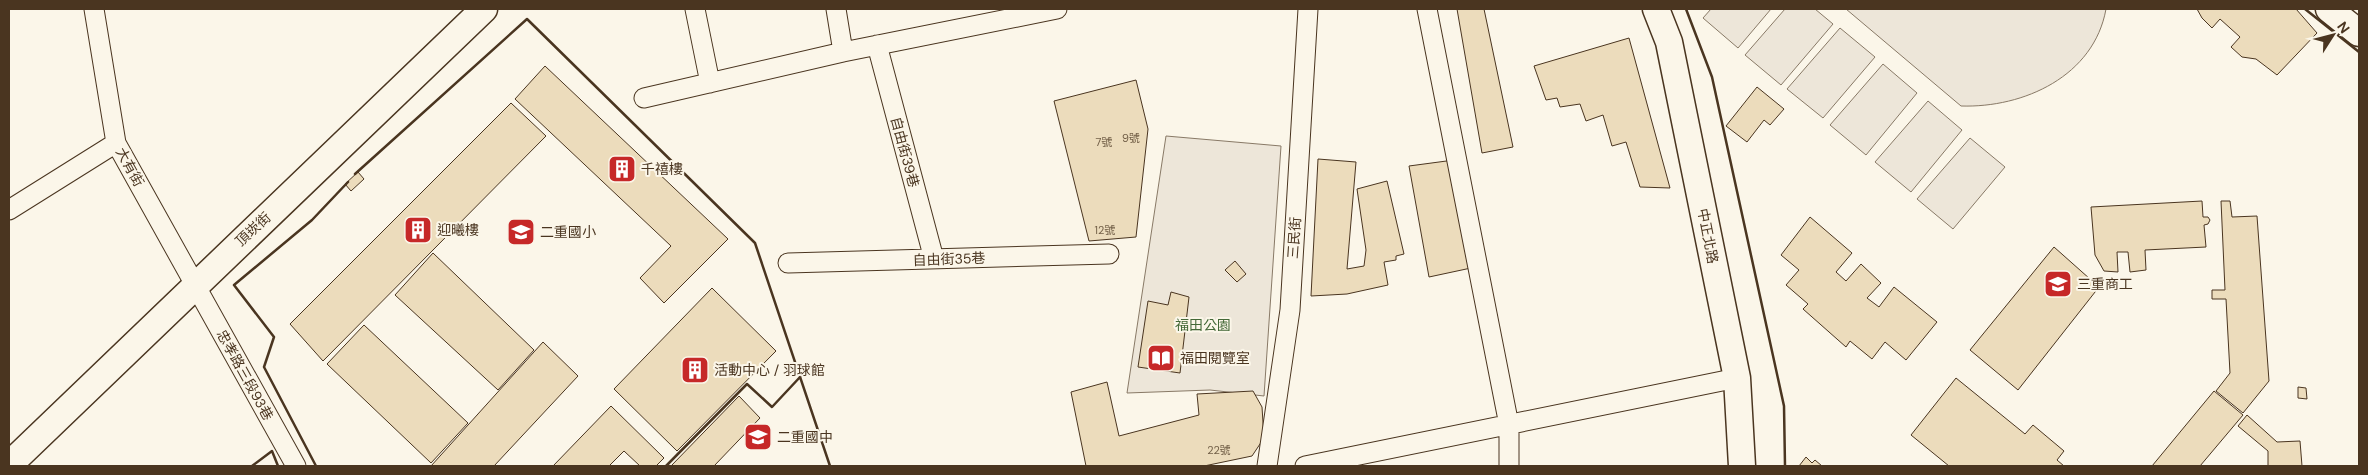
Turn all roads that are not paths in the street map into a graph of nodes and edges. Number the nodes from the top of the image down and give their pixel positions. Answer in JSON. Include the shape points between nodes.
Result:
{"nodes":[{"id":1,"x":94,"y":9,"type":"edge"},
{"id":2,"x":484,"y":9,"type":"edge"},
{"id":3,"x":695,"y":9,"type":"edge"},
{"id":4,"x":836,"y":9,"type":"edge"},
{"id":5,"x":1057,"y":9,"type":"edge"},
{"id":6,"x":1308,"y":9,"type":"edge"},
{"id":7,"x":1426,"y":9,"type":"edge"},
{"id":8,"x":1656,"y":9,"type":"edge"},
{"id":9,"x":2329,"y":9,"type":"edge"},
{"id":10,"x":1008,"y":14,"type":"edge"},
{"id":11,"x":2359,"y":33,"type":"edge"},
{"id":12,"x":877,"y":45,"type":"junction"},
{"id":13,"x":843,"y":52,"type":"junction"},
{"id":14,"x":710,"y":83,"type":"junction"},
{"id":15,"x":644,"y":98,"type":"dead end"},
{"id":16,"x":116,"y":143,"type":"junction"},
{"id":17,"x":9,"y":210,"type":"edge"},
{"id":18,"x":1109,"y":254,"type":"dead end"},
{"id":19,"x":934,"y":259,"type":"junction"},
{"id":20,"x":788,"y":263,"type":"dead end"},
{"id":21,"x":195,"y":284,"type":"junction"},
{"id":22,"x":1737,"y":378,"type":"junction"},
{"id":23,"x":1508,"y":426,"type":"junction"},
{"id":24,"x":14,"y":458,"type":"edge"},
{"id":25,"x":296,"y":466,"type":"edge"},
{"id":26,"x":1267,"y":466,"type":"edge"},
{"id":27,"x":1305,"y":466,"type":"edge"},
{"id":28,"x":1509,"y":466,"type":"edge"},
{"id":29,"x":1742,"y":466,"type":"edge"}],
"edges":[{"from":1,"to":16,"type":"street","name":"大有街"},
{"from":2,"to":21,"type":"street","name":"頂崁街"},
{"from":3,"to":14,"type":"street"},
{"from":4,"to":13,"type":"street"},
{"from":5,"to":10,"type":"street"},
{"from":6,"to":26,"type":"street","name":"三民街","via":[[1290,310]]},
{"from":7,"to":23,"type":"street"},
{"from":8,"to":22,"type":"street","name":"中正北路","via":[[1669,42]]},
{"from":9,"to":11,"type":"street"},
{"from":10,"to":12,"type":"street"},
{"from":12,"to":13,"type":"street"},
{"from":12,"to":19,"type":"street","name":"自由街39巷"},
{"from":13,"to":14,"type":"street"},
{"from":14,"to":15,"type":"street"},
{"from":16,"to":17,"type":"street"},
{"from":16,"to":21,"type":"street","name":"大有街"},
{"from":18,"to":19,"type":"street","name":"自由街35巷"},
{"from":19,"to":20,"type":"street","name":"自由街35巷"},
{"from":21,"to":24,"type":"street","name":"頂崁街"},
{"from":21,"to":25,"type":"street","name":"忠孝路三段93巷"},
{"from":22,"to":23,"type":"street"},
{"from":22,"to":29,"type":"street","name":"中正北路"},
{"from":23,"to":27,"type":"street"},
{"from":23,"to":28,"type":"street"}]}
